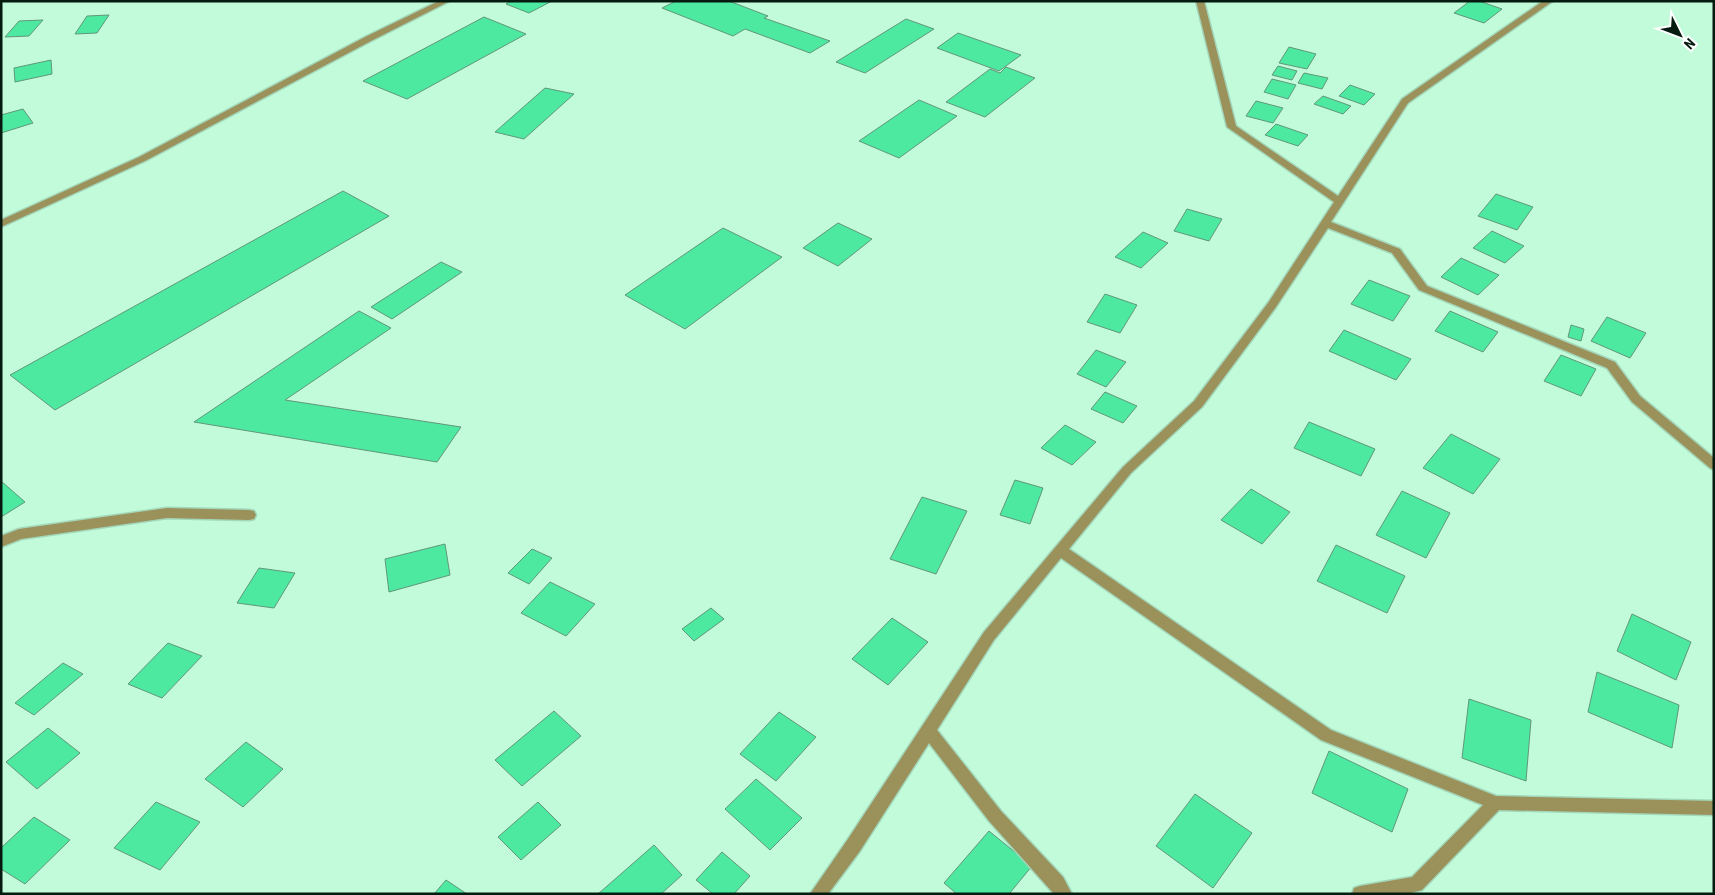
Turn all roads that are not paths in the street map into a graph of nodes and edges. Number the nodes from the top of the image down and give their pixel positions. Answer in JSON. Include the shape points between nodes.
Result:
{"nodes":[{"id":1,"x":446,"y":1,"type":"edge"},
{"id":2,"x":1200,"y":1,"type":"edge"},
{"id":3,"x":1550,"y":1,"type":"edge"},
{"id":4,"x":1339,"y":201,"type":"junction"},
{"id":5,"x":1325,"y":223,"type":"junction"},
{"id":6,"x":1,"y":224,"type":"edge"},
{"id":7,"x":1714,"y":465,"type":"edge"},
{"id":8,"x":249,"y":515,"type":"dead end"},
{"id":9,"x":1,"y":542,"type":"edge"},
{"id":10,"x":1060,"y":551,"type":"junction"},
{"id":11,"x":928,"y":730,"type":"junction"},
{"id":12,"x":1496,"y":803,"type":"junction"},
{"id":13,"x":1714,"y":808,"type":"edge"},
{"id":14,"x":818,"y":894,"type":"edge"},
{"id":15,"x":1064,"y":894,"type":"edge"},
{"id":16,"x":1360,"y":894,"type":"edge"}],
"edges":[{"from":1,"to":6,"type":"street","via":[[142,159]]},
{"from":2,"to":4,"type":"street","via":[[1232,127]]},
{"from":3,"to":4,"type":"street","via":[[1406,101]]},
{"from":4,"to":5,"type":"street"},
{"from":5,"to":7,"type":"street","via":[[1396,251],[1424,288],[1611,365],[1636,399]]},
{"from":5,"to":10,"type":"street","via":[[1272,304],[1198,404],[1127,470]]},
{"from":8,"to":9,"type":"street","via":[[167,514],[19,534]]},
{"from":10,"to":11,"type":"street","via":[[989,636]]},
{"from":10,"to":12,"type":"street","via":[[1326,735]]},
{"from":11,"to":14,"type":"street","via":[[854,845]]},
{"from":11,"to":15,"type":"street","via":[[994,816]]},
{"from":12,"to":13,"type":"street"},
{"from":12,"to":16,"type":"street","via":[[1416,884]]}]}
